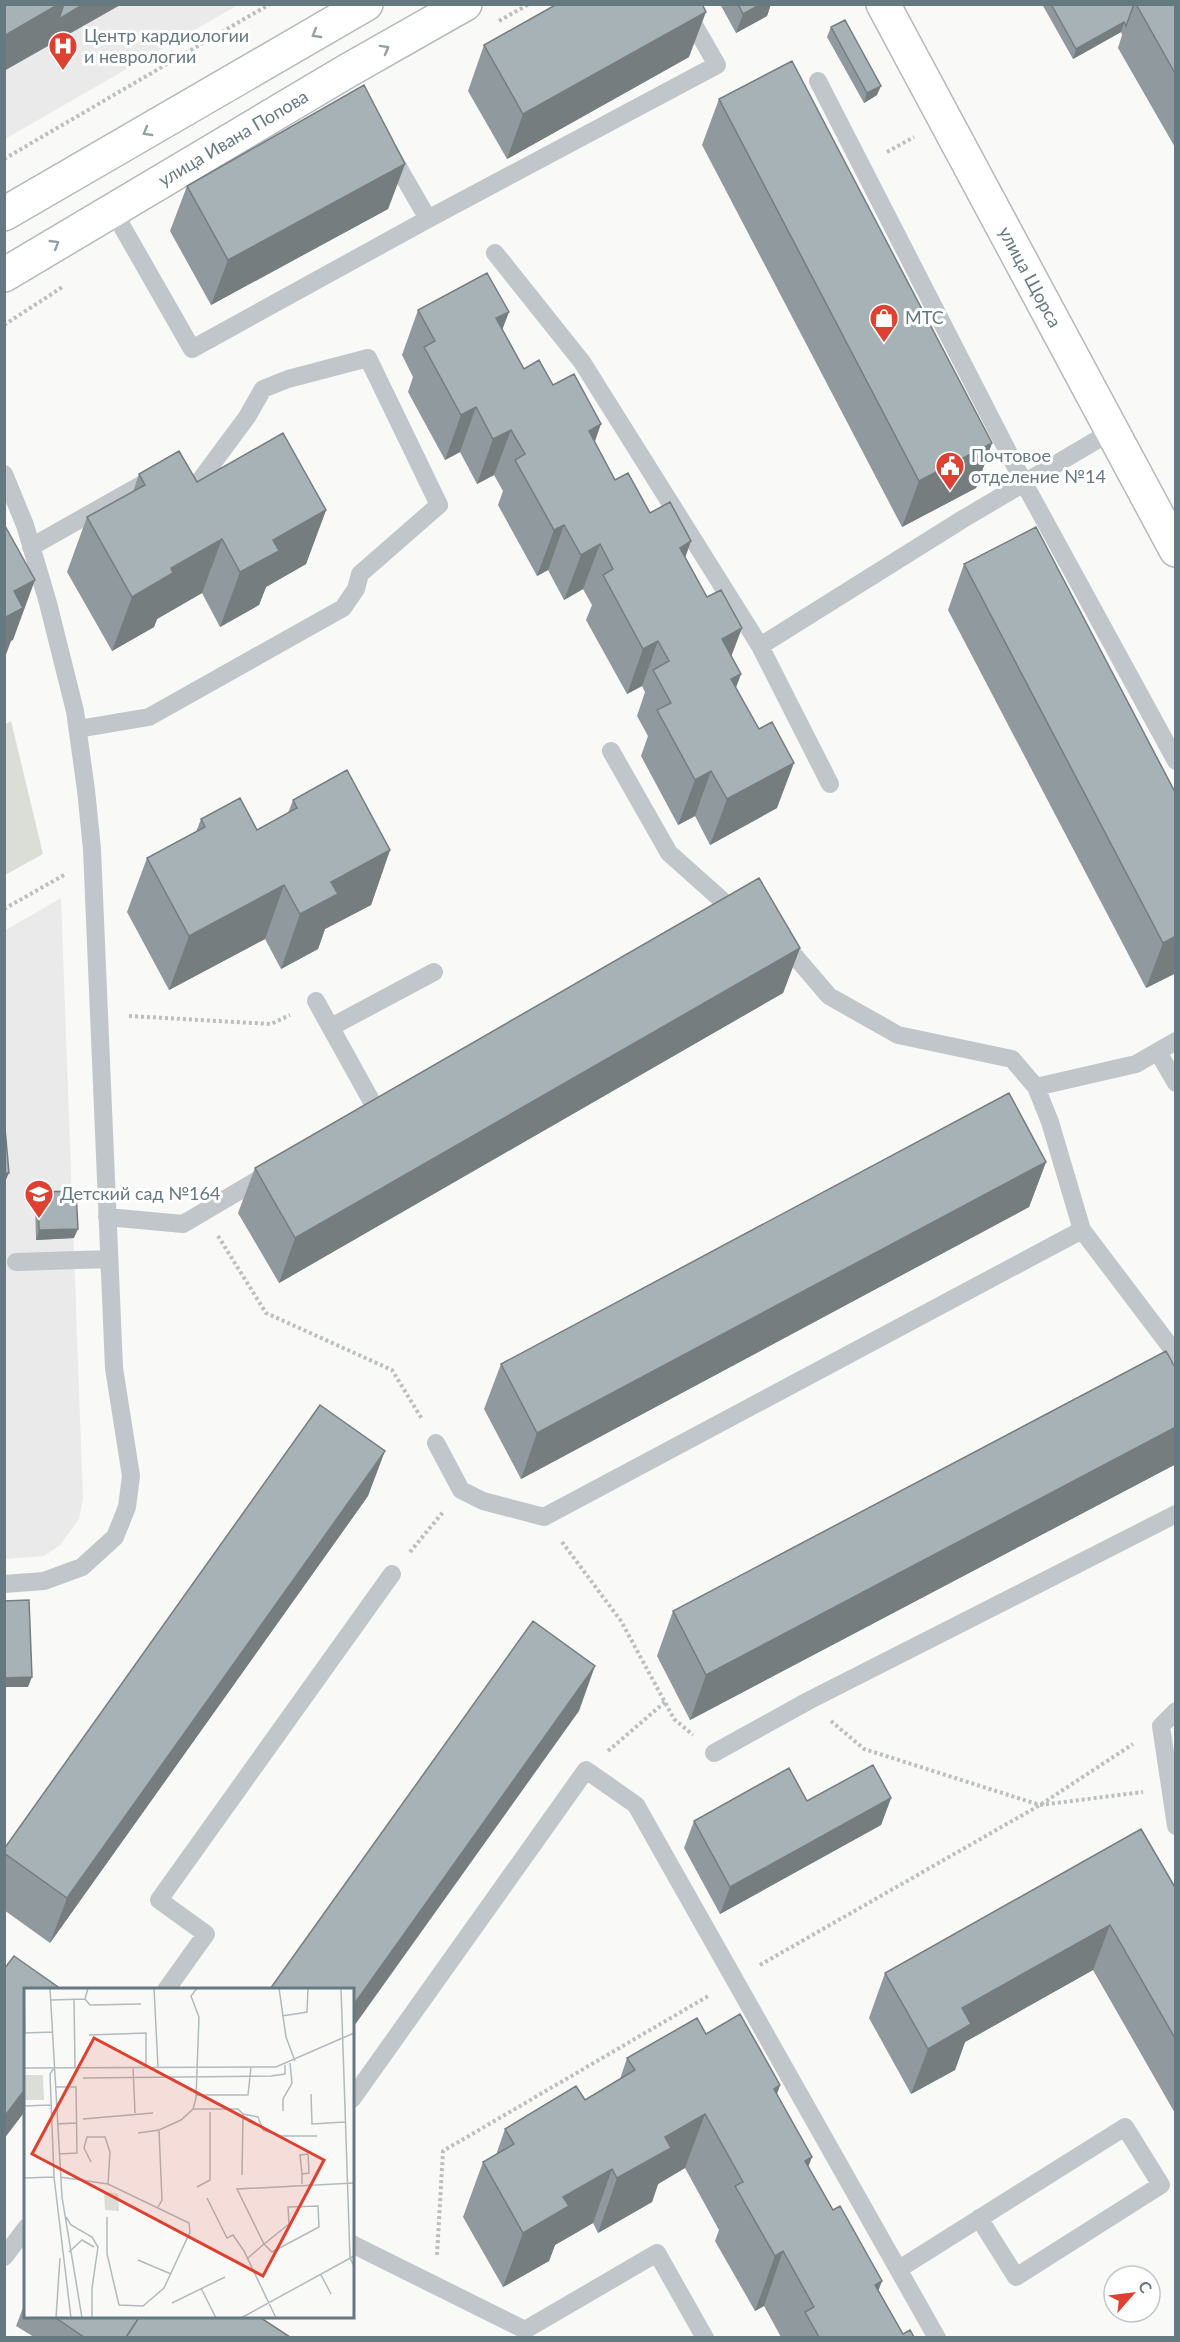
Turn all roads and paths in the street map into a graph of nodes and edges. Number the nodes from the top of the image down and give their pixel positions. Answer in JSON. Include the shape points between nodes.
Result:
{"nodes":[{"id":1,"x":270,"y":4,"type":"edge"},
{"id":2,"x":366,"y":4,"type":"edge"},
{"id":3,"x":465,"y":4,"type":"edge"},
{"id":4,"x":682,"y":4,"type":"edge"},
{"id":5,"x":883,"y":4,"type":"edge"},
{"id":6,"x":818,"y":81,"type":"dead end"},
{"id":7,"x":923,"y":132,"type":"dead end"},
{"id":8,"x":382,"y":139,"type":"edge"},
{"id":9,"x":4,"y":159,"type":"edge"},
{"id":10,"x":862,"y":165,"type":"junction"},
{"id":11,"x":112,"y":209,"type":"junction"},
{"id":12,"x":4,"y":214,"type":"edge"},
{"id":13,"x":428,"y":219,"type":"junction"},
{"id":14,"x":495,"y":253,"type":"dead end"},
{"id":15,"x":4,"y":275,"type":"edge"},
{"id":16,"x":73,"y":280,"type":"dead end"},
{"id":17,"x":4,"y":325,"type":"edge"},
{"id":18,"x":1112,"y":430,"type":"junction"},
{"id":19,"x":4,"y":474,"type":"edge"},
{"id":20,"x":148,"y":481,"type":"edge"},
{"id":21,"x":1024,"y":483,"type":"junction"},
{"id":22,"x":185,"y":500,"type":"edge"},
{"id":23,"x":1173,"y":538,"type":"edge"},
{"id":24,"x":32,"y":547,"type":"junction"},
{"id":25,"x":760,"y":645,"type":"junction"},
{"id":26,"x":78,"y":729,"type":"junction"},
{"id":27,"x":611,"y":751,"type":"dead end"},
{"id":28,"x":1176,"y":761,"type":"edge"},
{"id":29,"x":830,"y":784,"type":"dead end"},
{"id":30,"x":68,"y":873,"type":"dead end"},
{"id":31,"x":4,"y":909,"type":"edge"},
{"id":32,"x":704,"y":915,"type":"edge"},
{"id":33,"x":765,"y":929,"type":"edge"},
{"id":34,"x":434,"y":972,"type":"dead end"},
{"id":35,"x":316,"y":1001,"type":"joint"},
{"id":36,"x":99,"y":1014,"type":"junction"},
{"id":37,"x":331,"y":1027,"type":"junction"},
{"id":38,"x":1176,"y":1041,"type":"edge"},
{"id":39,"x":1158,"y":1052,"type":"junction"},
{"id":40,"x":1176,"y":1083,"type":"edge"},
{"id":41,"x":1036,"y":1087,"type":"junction"},
{"id":42,"x":397,"y":1099,"type":"edge"},
{"id":43,"x":285,"y":1165,"type":"edge"},
{"id":44,"x":204,"y":1212,"type":"junction"},
{"id":45,"x":107,"y":1217,"type":"junction"},
{"id":46,"x":1082,"y":1230,"type":"junction"},
{"id":47,"x":109,"y":1259,"type":"junction"},
{"id":48,"x":16,"y":1263,"type":"dead end"},
{"id":49,"x":1176,"y":1354,"type":"edge"},
{"id":50,"x":436,"y":1443,"type":"joint"},
{"id":51,"x":461,"y":1490,"type":"junction"},
{"id":52,"x":1176,"y":1514,"type":"edge"},
{"id":53,"x":544,"y":1517,"type":"junction"},
{"id":54,"x":392,"y":1574,"type":"joint"},
{"id":55,"x":4,"y":1584,"type":"edge"},
{"id":56,"x":807,"y":1701,"type":"junction"},
{"id":57,"x":665,"y":1702,"type":"junction"},
{"id":58,"x":1176,"y":1711,"type":"edge"},
{"id":59,"x":714,"y":1753,"type":"joint"},
{"id":60,"x":586,"y":1770,"type":"junction"},
{"id":61,"x":1170,"y":1788,"type":"junction"},
{"id":62,"x":1176,"y":1826,"type":"edge"},
{"id":63,"x":167,"y":1988,"type":"edge"},
{"id":64,"x":354,"y":2096,"type":"edge"},
{"id":65,"x":979,"y":2218,"type":"junction"},
{"id":66,"x":24,"y":2231,"type":"edge"},
{"id":67,"x":354,"y":2245,"type":"edge"},
{"id":68,"x":4,"y":2258,"type":"edge"},
{"id":69,"x":899,"y":2269,"type":"junction"},
{"id":70,"x":705,"y":2337,"type":"edge"},
{"id":71,"x":937,"y":2337,"type":"edge"}],
"edges":[{"from":1,"to":9,"type":"path"},
{"from":2,"to":12,"type":"main road","one_way":true},
{"from":11,"to":3,"type":"main road","name":"улица Ивана Попова","one_way":true,"via":[[351,80]]},
{"from":4,"to":13,"type":"lane","via":[[717,65]]},
{"from":5,"to":18,"type":"main road","name":"улица Щорса"},
{"from":6,"to":10,"type":"lane"},
{"from":7,"to":10,"type":"path"},
{"from":8,"to":13,"type":"lane"},
{"from":10,"to":21,"type":"lane"},
{"from":11,"to":13,"type":"lane","via":[[192,349]]},
{"from":15,"to":11,"type":"main road","name":"улица Ивана Попова","one_way":true},
{"from":14,"to":25,"type":"lane","via":[[582,362]]},
{"from":16,"to":17,"type":"path"},
{"from":18,"to":21,"type":"lane"},
{"from":18,"to":23,"type":"main road","name":"улица Щорса"},
{"from":19,"to":24,"type":"lane"},
{"from":20,"to":24,"type":"lane"},
{"from":21,"to":25,"type":"lane"},
{"from":21,"to":28,"type":"lane"},
{"from":22,"to":26,"type":"lane","via":[[247,417],[263,389],[368,358],[439,505],[360,574],[356,589],[343,608],[149,717]]},
{"from":24,"to":26,"type":"lane"},
{"from":25,"to":29,"type":"lane"},
{"from":26,"to":36,"type":"lane","via":[[92,849]]},
{"from":27,"to":32,"type":"lane","via":[[669,853],[730,906]]},
{"from":30,"to":31,"type":"path"},
{"from":33,"to":41,"type":"lane","via":[[784,942],[829,996],[898,1035],[1012,1059]]},
{"from":34,"to":37,"type":"lane"},
{"from":35,"to":36,"type":"path","via":[[271,1024]]},
{"from":35,"to":37,"type":"lane"},
{"from":36,"to":45,"type":"lane"},
{"from":37,"to":42,"type":"lane","via":[[372,1114]]},
{"from":38,"to":39,"type":"lane"},
{"from":39,"to":40,"type":"lane"},
{"from":39,"to":41,"type":"lane","via":[[1136,1065]]},
{"from":41,"to":46,"type":"lane"},
{"from":43,"to":44,"type":"lane"},
{"from":44,"to":45,"type":"lane","via":[[183,1224]]},
{"from":44,"to":50,"type":"path","via":[[266,1313],[392,1370]]},
{"from":45,"to":47,"type":"lane"},
{"from":46,"to":49,"type":"lane"},
{"from":46,"to":53,"type":"lane"},
{"from":47,"to":48,"type":"lane"},
{"from":47,"to":55,"type":"lane","via":[[114,1368],[131,1476],[127,1507],[115,1537],[82,1567],[44,1581]]},
{"from":50,"to":51,"type":"lane"},
{"from":51,"to":53,"type":"lane","via":[[483,1501]]},
{"from":51,"to":54,"type":"path"},
{"from":52,"to":56,"type":"lane"},
{"from":53,"to":57,"type":"path","via":[[621,1621]]},
{"from":54,"to":63,"type":"lane","via":[[159,1900],[206,1934]]},
{"from":56,"to":59,"type":"lane"},
{"from":56,"to":61,"type":"path","via":[[864,1749],[1040,1805]]},
{"from":57,"to":59,"type":"path","via":[[674,1719]]},
{"from":57,"to":60,"type":"path"},
{"from":58,"to":61,"type":"lane","via":[[1161,1726]]},
{"from":60,"to":64,"type":"lane"},
{"from":60,"to":69,"type":"lane","via":[[636,1805]]},
{"from":61,"to":62,"type":"lane"},
{"from":65,"to":65,"type":"lane","via":[[1125,2127],[1161,2185],[1016,2277]]},
{"from":65,"to":69,"type":"lane"},
{"from":66,"to":68,"type":"lane"},
{"from":67,"to":70,"type":"lane","via":[[525,2330],[657,2253]]},
{"from":69,"to":71,"type":"lane"}]}
